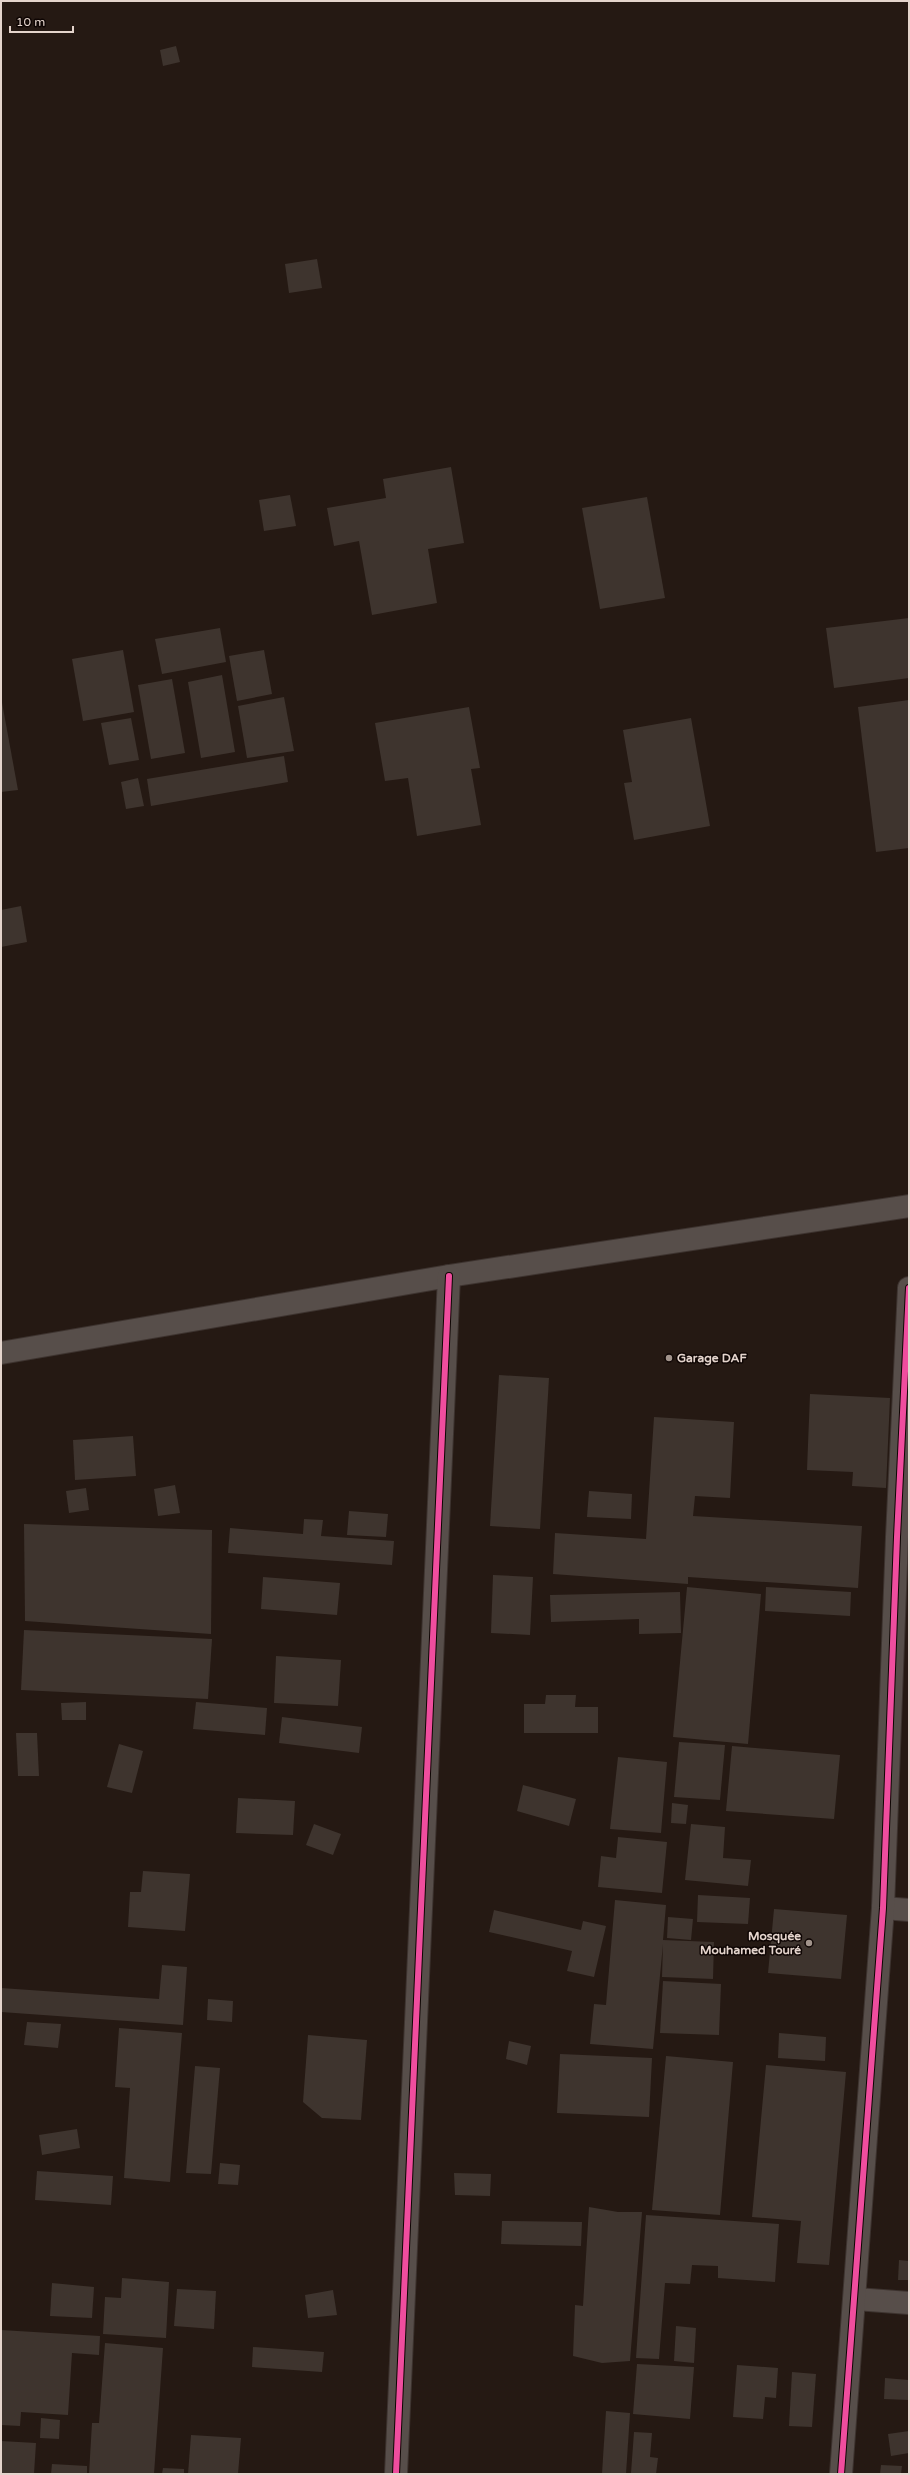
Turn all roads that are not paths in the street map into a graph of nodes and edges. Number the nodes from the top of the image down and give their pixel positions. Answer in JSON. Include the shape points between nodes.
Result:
{"nodes":[{"id":1,"x":909,"y":1206,"type":"edge"},
{"id":2,"x":449,"y":1276,"type":"junction"},
{"id":3,"x":909,"y":1288,"type":"edge"},
{"id":4,"x":1,"y":1353,"type":"edge"},
{"id":5,"x":883,"y":1908,"type":"junction"},
{"id":6,"x":909,"y":1910,"type":"edge"},
{"id":7,"x":856,"y":2299,"type":"junction"},
{"id":8,"x":909,"y":2303,"type":"edge"},
{"id":9,"x":396,"y":2474,"type":"edge"},
{"id":10,"x":841,"y":2474,"type":"edge"}],
"edges":[{"from":1,"to":2,"type":"street"},
{"from":2,"to":4,"type":"street"},
{"from":2,"to":9,"type":"street"},
{"from":3,"to":5,"type":"street"},
{"from":5,"to":6,"type":"street"},
{"from":5,"to":7,"type":"street"},
{"from":7,"to":8,"type":"street"},
{"from":7,"to":10,"type":"street"}]}
